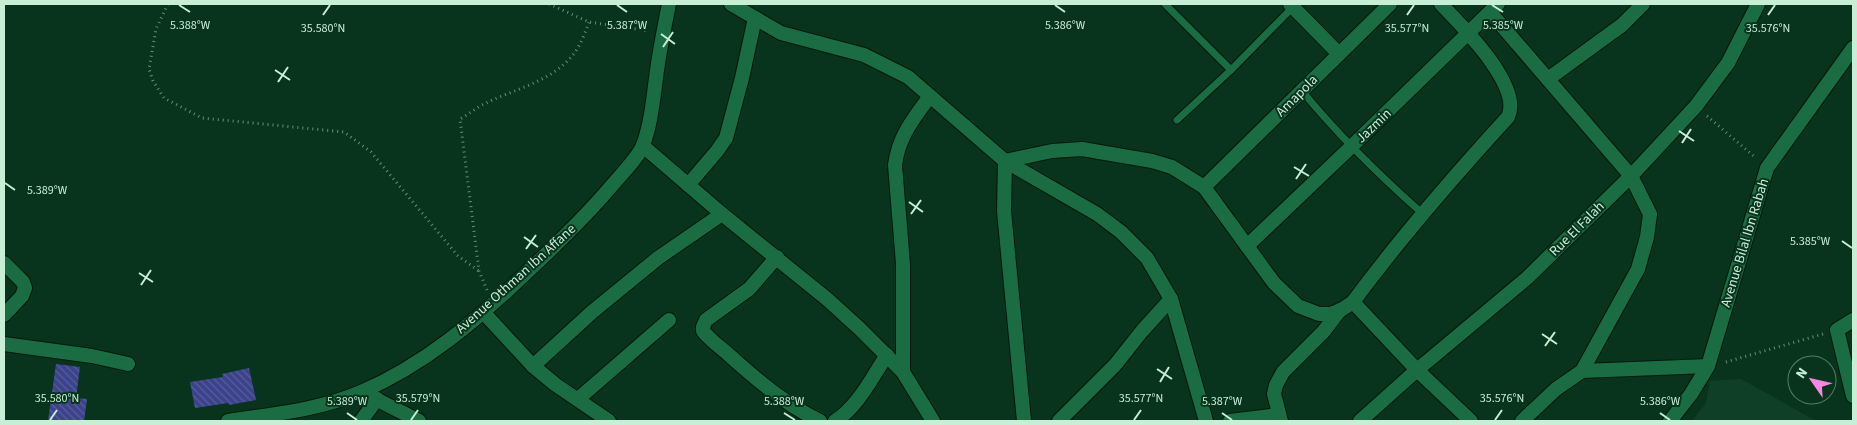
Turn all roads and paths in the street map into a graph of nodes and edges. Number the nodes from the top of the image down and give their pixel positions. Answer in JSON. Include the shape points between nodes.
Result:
{"nodes":[{"id":1,"x":168,"y":4,"type":"edge"},
{"id":2,"x":548,"y":4,"type":"edge"},
{"id":3,"x":669,"y":4,"type":"edge"},
{"id":4,"x":731,"y":4,"type":"edge"},
{"id":5,"x":1165,"y":4,"type":"edge"},
{"id":6,"x":1390,"y":4,"type":"edge"},
{"id":7,"x":1441,"y":4,"type":"edge"},
{"id":8,"x":1643,"y":4,"type":"edge"},
{"id":9,"x":1758,"y":4,"type":"edge"},
{"id":10,"x":1291,"y":5,"type":"edge"},
{"id":11,"x":1494,"y":8,"type":"edge"},
{"id":12,"x":755,"y":18,"type":"junction"},
{"id":13,"x":590,"y":22,"type":"junction"},
{"id":14,"x":664,"y":33,"type":"junction"},
{"id":15,"x":1469,"y":33,"type":"junction"},
{"id":16,"x":1853,"y":48,"type":"edge"},
{"id":17,"x":1340,"y":54,"type":"junction"},
{"id":18,"x":1231,"y":70,"type":"junction"},
{"id":19,"x":1548,"y":79,"type":"junction"},
{"id":20,"x":1302,"y":91,"type":"junction"},
{"id":21,"x":930,"y":96,"type":"junction"},
{"id":22,"x":1696,"y":106,"type":"junction"},
{"id":23,"x":1178,"y":120,"type":"dead end"},
{"id":24,"x":643,"y":146,"type":"junction"},
{"id":25,"x":1352,"y":146,"type":"junction"},
{"id":26,"x":1004,"y":161,"type":"junction"},
{"id":27,"x":1767,"y":168,"type":"junction"},
{"id":28,"x":1631,"y":176,"type":"junction"},
{"id":29,"x":688,"y":185,"type":"junction"},
{"id":30,"x":1204,"y":187,"type":"junction"},
{"id":31,"x":722,"y":214,"type":"junction"},
{"id":32,"x":1422,"y":214,"type":"junction"},
{"id":33,"x":1247,"y":246,"type":"junction"},
{"id":34,"x":777,"y":258,"type":"junction"},
{"id":35,"x":4,"y":263,"type":"edge"},
{"id":36,"x":479,"y":271,"type":"junction"},
{"id":37,"x":1171,"y":299,"type":"junction"},
{"id":38,"x":1353,"y":302,"type":"junction"},
{"id":39,"x":488,"y":308,"type":"junction"},
{"id":40,"x":1340,"y":310,"type":"junction"},
{"id":41,"x":4,"y":315,"type":"edge"},
{"id":42,"x":670,"y":320,"type":"dead end"},
{"id":43,"x":1853,"y":320,"type":"edge"},
{"id":44,"x":1837,"y":330,"type":"junction"},
{"id":45,"x":4,"y":344,"type":"edge"},
{"id":46,"x":887,"y":355,"type":"junction"},
{"id":47,"x":128,"y":364,"type":"dead end"},
{"id":48,"x":532,"y":366,"type":"junction"},
{"id":49,"x":1708,"y":366,"type":"junction"},
{"id":50,"x":1417,"y":370,"type":"junction"},
{"id":51,"x":1582,"y":371,"type":"junction"},
{"id":52,"x":903,"y":372,"type":"junction"},
{"id":53,"x":362,"y":392,"type":"junction"},
{"id":54,"x":1853,"y":396,"type":"edge"},
{"id":55,"x":377,"y":399,"type":"junction"},
{"id":56,"x":578,"y":399,"type":"junction"},
{"id":57,"x":803,"y":418,"type":"edge"},
{"id":58,"x":1280,"y":418,"type":"edge"},
{"id":59,"x":228,"y":421,"type":"edge"},
{"id":60,"x":361,"y":421,"type":"edge"},
{"id":61,"x":419,"y":421,"type":"edge"},
{"id":62,"x":609,"y":421,"type":"edge"},
{"id":63,"x":820,"y":421,"type":"edge"},
{"id":64,"x":835,"y":421,"type":"edge"},
{"id":65,"x":933,"y":421,"type":"edge"},
{"id":66,"x":1024,"y":421,"type":"edge"},
{"id":67,"x":1059,"y":421,"type":"edge"},
{"id":68,"x":1206,"y":421,"type":"edge"},
{"id":69,"x":1230,"y":421,"type":"edge"},
{"id":70,"x":1360,"y":421,"type":"edge"},
{"id":71,"x":1471,"y":421,"type":"edge"},
{"id":72,"x":1522,"y":421,"type":"edge"},
{"id":73,"x":1670,"y":421,"type":"edge"}],
"edges":[{"from":1,"to":36,"type":"path","via":[[156,29],[149,69],[164,98],[202,118],[344,132],[371,152],[458,256]]},
{"from":2,"to":13,"type":"path"},
{"from":3,"to":14,"type":"street","name":"Avenue Othman Ibn Affane"},
{"from":4,"to":12,"type":"street"},
{"from":5,"to":18,"type":"lane"},
{"from":6,"to":17,"type":"street","name":"Amapola"},
{"from":7,"to":15,"type":"street"},
{"from":8,"to":19,"type":"street","via":[[1622,25]]},
{"from":9,"to":22,"type":"street","name":"Rue El Falah","via":[[1728,63]]},
{"from":10,"to":17,"type":"street"},
{"from":10,"to":18,"type":"lane"},
{"from":11,"to":15,"type":"street","name":"Jazmin"},
{"from":11,"to":19,"type":"street"},
{"from":12,"to":21,"type":"street","via":[[781,33],[864,55],[908,77]]},
{"from":12,"to":29,"type":"street","via":[[726,138]]},
{"from":13,"to":14,"type":"path"},
{"from":13,"to":36,"type":"path","via":[[572,56],[551,74],[486,103],[460,119]]},
{"from":14,"to":24,"type":"street","name":"Avenue Othman Ibn Affane"},
{"from":15,"to":25,"type":"street","name":"Jazmin"},
{"from":15,"to":32,"type":"street","via":[[1499,73],[1512,104],[1508,117]]},
{"from":16,"to":27,"type":"street","name":"Avenue Bilal Ibn Rabah"},
{"from":17,"to":20,"type":"street","name":"Amapola"},
{"from":18,"to":23,"type":"lane"},
{"from":19,"to":28,"type":"street"},
{"from":20,"to":25,"type":"lane"},
{"from":20,"to":30,"type":"street","name":"Amapola"},
{"from":21,"to":26,"type":"street"},
{"from":21,"to":52,"type":"street","via":[[905,131],[897,149],[895,165],[903,264]]},
{"from":22,"to":27,"type":"path"},
{"from":22,"to":28,"type":"street","name":"Rue El Falah"},
{"from":24,"to":29,"type":"street"},
{"from":24,"to":39,"type":"street","name":"Avenue Othman Ibn Affane","via":[[585,217]]},
{"from":25,"to":32,"type":"lane"},
{"from":25,"to":33,"type":"street","name":"Jazmin"},
{"from":26,"to":30,"type":"street","via":[[1052,151],[1098,151],[1172,167]]},
{"from":26,"to":37,"type":"street","via":[[1097,214],[1121,232],[1147,258]]},
{"from":26,"to":66,"type":"street","via":[[1004,211]]},
{"from":27,"to":49,"type":"street","name":"Avenue Bilal Ibn Rabah"},
{"from":28,"to":50,"type":"street","name":"Rue El Falah","via":[[1527,278]]},
{"from":28,"to":51,"type":"street","via":[[1650,214],[1647,237],[1638,269]]},
{"from":29,"to":31,"type":"street"},
{"from":30,"to":33,"type":"street"},
{"from":31,"to":34,"type":"street"},
{"from":31,"to":48,"type":"street","via":[[658,258]]},
{"from":32,"to":38,"type":"street"},
{"from":33,"to":40,"type":"street","via":[[1274,283],[1298,306],[1319,314]]},
{"from":34,"to":46,"type":"street"},
{"from":34,"to":57,"type":"street","via":[[749,289],[706,320],[703,331]]},
{"from":35,"to":41,"type":"street","via":[[25,288],[22,296]]},
{"from":36,"to":39,"type":"path"},
{"from":37,"to":67,"type":"street","via":[[1115,365]]},
{"from":37,"to":68,"type":"street"},
{"from":38,"to":40,"type":"street"},
{"from":38,"to":50,"type":"street"},
{"from":39,"to":48,"type":"street"},
{"from":39,"to":53,"type":"street","name":"Avenue Othman Ibn Affane","via":[[438,348]]},
{"from":40,"to":58,"type":"street","via":[[1276,385],[1274,394]]},
{"from":42,"to":56,"type":"street"},
{"from":43,"to":44,"type":"street"},
{"from":44,"to":49,"type":"path"},
{"from":44,"to":54,"type":"street"},
{"from":45,"to":47,"type":"street"},
{"from":46,"to":52,"type":"street"},
{"from":46,"to":64,"type":"street","via":[[853,406]]},
{"from":48,"to":56,"type":"street"},
{"from":49,"to":51,"type":"street"},
{"from":49,"to":73,"type":"street","name":"Avenue Bilal Ibn Rabah"},
{"from":50,"to":70,"type":"street","name":"Rue El Falah"},
{"from":50,"to":71,"type":"street"},
{"from":51,"to":72,"type":"street","via":[[1556,389]]},
{"from":52,"to":65,"type":"street"},
{"from":53,"to":55,"type":"street"},
{"from":53,"to":59,"type":"street","name":"Avenue Othman Ibn Affane","via":[[307,409]]},
{"from":55,"to":60,"type":"street"},
{"from":55,"to":61,"type":"street"},
{"from":56,"to":62,"type":"street"},
{"from":57,"to":63,"type":"street"},
{"from":58,"to":69,"type":"street"}]}
